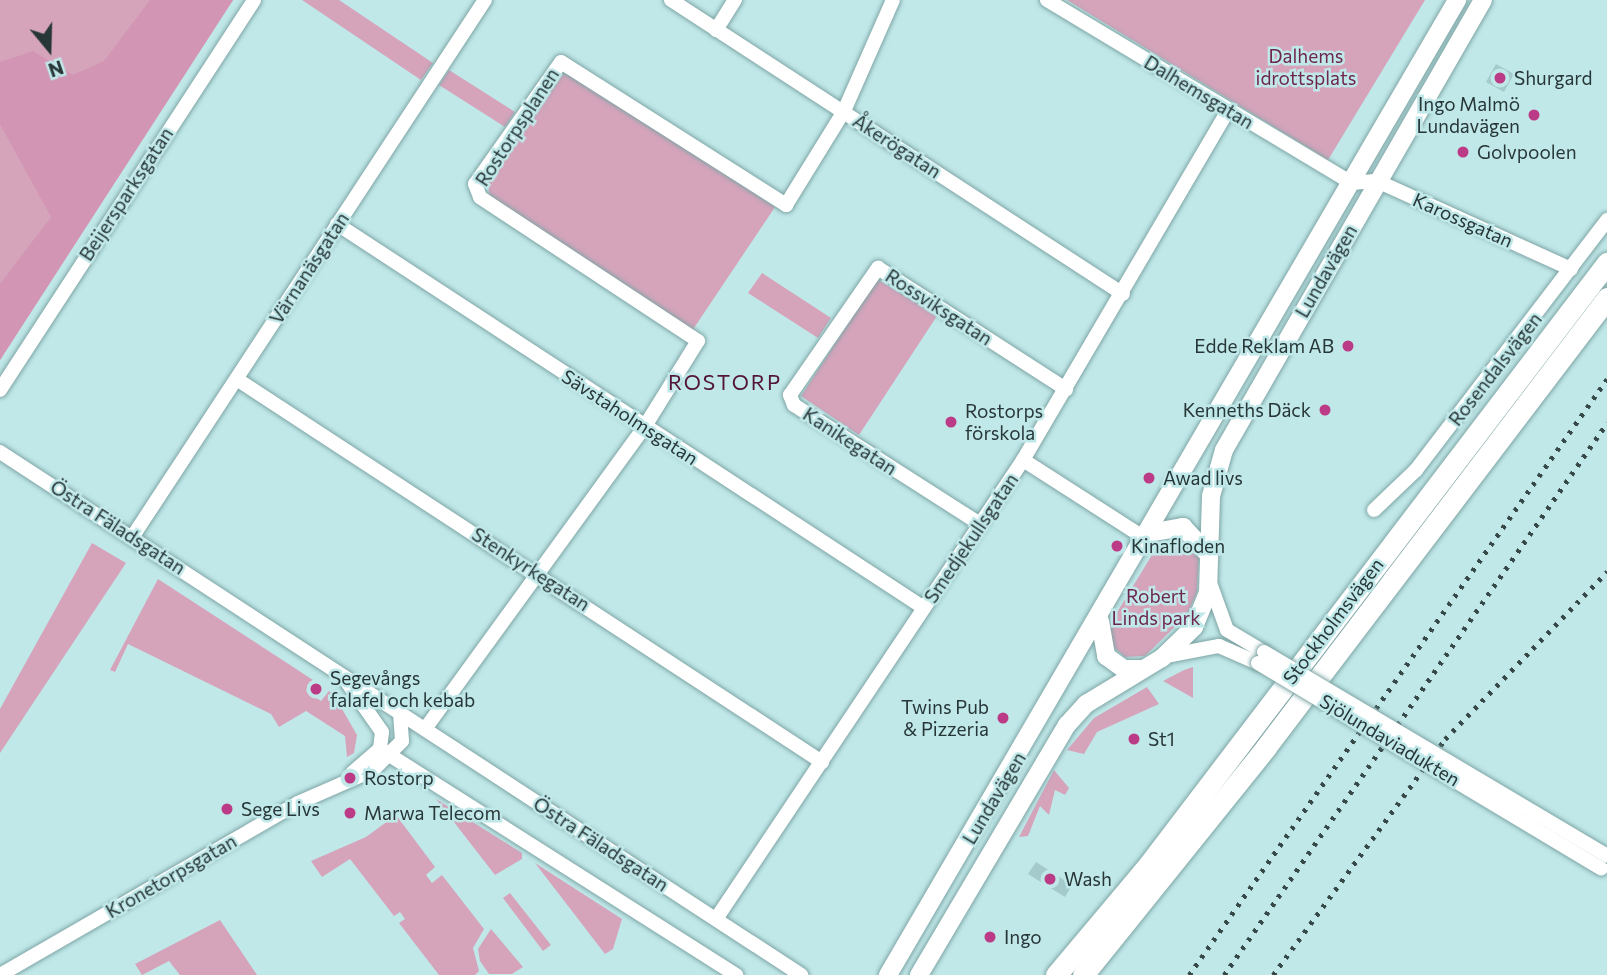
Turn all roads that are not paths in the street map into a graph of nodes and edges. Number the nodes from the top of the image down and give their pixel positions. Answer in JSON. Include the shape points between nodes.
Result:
{"nodes":[{"id":1,"x":254,"y":0,"type":"edge"},
{"id":2,"x":485,"y":0,"type":"edge"},
{"id":3,"x":671,"y":0,"type":"edge"},
{"id":4,"x":735,"y":0,"type":"edge"},
{"id":5,"x":892,"y":0,"type":"edge"},
{"id":6,"x":1048,"y":0,"type":"edge"},
{"id":7,"x":1457,"y":0,"type":"edge"},
{"id":8,"x":1483,"y":0,"type":"edge"},
{"id":9,"x":716,"y":30,"type":"junction"},
{"id":10,"x":1228,"y":110,"type":"junction"},
{"id":11,"x":844,"y":111,"type":"junction"},
{"id":12,"x":1377,"y":181,"type":"junction"},
{"id":13,"x":1352,"y":183,"type":"junction"},
{"id":14,"x":1607,"y":220,"type":"edge"},
{"id":15,"x":337,"y":224,"type":"junction"},
{"id":16,"x":1607,"y":263,"type":"edge"},
{"id":17,"x":1571,"y":269,"type":"junction"},
{"id":18,"x":1123,"y":294,"type":"junction"},
{"id":19,"x":1607,"y":298,"type":"edge"},
{"id":20,"x":833,"y":332,"type":"joint"},
{"id":21,"x":238,"y":380,"type":"junction"},
{"id":22,"x":1066,"y":389,"type":"junction"},
{"id":23,"x":0,"y":390,"type":"edge"},
{"id":24,"x":645,"y":426,"type":"junction"},
{"id":25,"x":0,"y":452,"type":"edge"},
{"id":26,"x":1023,"y":460,"type":"junction"},
{"id":27,"x":1374,"y":510,"type":"dead end"},
{"id":28,"x":980,"y":524,"type":"junction"},
{"id":29,"x":133,"y":536,"type":"junction"},
{"id":30,"x":1147,"y":536,"type":"junction"},
{"id":31,"x":1208,"y":556,"type":"junction"},
{"id":32,"x":538,"y":573,"type":"junction"},
{"id":33,"x":1210,"y":576,"type":"junction"},
{"id":34,"x":925,"y":608,"type":"junction"},
{"id":35,"x":1100,"y":621,"type":"junction"},
{"id":36,"x":1261,"y":657,"type":"junction"},
{"id":37,"x":1162,"y":658,"type":"junction"},
{"id":38,"x":1141,"y":669,"type":"junction"},
{"id":39,"x":340,"y":673,"type":"junction"},
{"id":40,"x":400,"y":715,"type":"junction"},
{"id":41,"x":379,"y":726,"type":"junction"},
{"id":42,"x":425,"y":729,"type":"junction"},
{"id":43,"x":385,"y":753,"type":"junction"},
{"id":44,"x":822,"y":762,"type":"junction"},
{"id":45,"x":1605,"y":865,"type":"edge"},
{"id":46,"x":716,"y":919,"type":"junction"},
{"id":47,"x":786,"y":971,"type":"edge"},
{"id":48,"x":0,"y":975,"type":"edge"},
{"id":49,"x":736,"y":975,"type":"edge"},
{"id":50,"x":802,"y":975,"type":"edge"},
{"id":51,"x":888,"y":975,"type":"edge"},
{"id":52,"x":919,"y":975,"type":"edge"},
{"id":53,"x":1056,"y":975,"type":"edge"},
{"id":54,"x":1083,"y":975,"type":"edge"}],
"edges":[{"from":1,"to":23,"type":"street","name":"Beijersparksgatan"},
{"from":2,"to":15,"type":"street","name":"Värnanäsgatan"},
{"from":3,"to":9,"type":"street","name":"Åkerögatan"},
{"from":4,"to":9,"type":"street"},
{"from":5,"to":11,"type":"street"},
{"from":6,"to":10,"type":"street","name":"Dalhemsgatan"},
{"from":7,"to":13,"type":"main road","name":"Lundavägen"},
{"from":8,"to":12,"type":"main road","name":"Lundavägen"},
{"from":9,"to":11,"type":"street","name":"Åkerögatan"},
{"from":10,"to":13,"type":"street","name":"Dalhemsgatan"},
{"from":10,"to":18,"type":"street","name":"Smedjekullsgatan"},
{"from":11,"to":18,"type":"street","name":"Åkerögatan"},
{"from":11,"to":24,"type":"street","name":"Rostorpsplanen","via":[[786,205],[561,62],[475,184],[480,197],[698,341]]},
{"from":12,"to":13,"type":"street","name":"Karossgatan"},
{"from":12,"to":17,"type":"street","name":"Karossgatan"},
{"from":12,"to":31,"type":"main road","name":"Lundavägen","via":[[1224,450],[1212,496]]},
{"from":13,"to":30,"type":"main road","name":"Lundavägen"},
{"from":14,"to":17,"type":"street","name":"Rosendalsvägen"},
{"from":15,"to":21,"type":"street","name":"Värnanäsgatan"},
{"from":15,"to":24,"type":"street","name":"Sävstaholmsgatan"},
{"from":16,"to":53,"type":"highway","name":"Stockholmsvägen","via":[[1157,854]]},
{"from":17,"to":27,"type":"street","name":"Rosendalsvägen","via":[[1416,470]]},
{"from":18,"to":22,"type":"street","name":"Smedjekullsgatan"},
{"from":19,"to":54,"type":"highway","name":"Stockholmsvägen","via":[[1266,747]]},
{"from":20,"to":22,"type":"street","name":"Rossviksgatan","via":[[878,268]]},
{"from":20,"to":28,"type":"street","name":"Kanikegatan","via":[[790,395],[794,405]]},
{"from":21,"to":29,"type":"street","name":"Värnanäsgatan"},
{"from":21,"to":32,"type":"street","name":"Stenkyrkegatan"},
{"from":22,"to":26,"type":"street","name":"Smedjekullsgatan"},
{"from":24,"to":32,"type":"street"},
{"from":24,"to":34,"type":"street","name":"Sävstaholmsgatan"},
{"from":25,"to":29,"type":"street","name":"Östra Fäladsgatan"},
{"from":26,"to":28,"type":"street","name":"Smedjekullsgatan"},
{"from":26,"to":30,"type":"street"},
{"from":28,"to":34,"type":"street","name":"Smedjekullsgatan"},
{"from":29,"to":39,"type":"street","name":"Östra Fäladsgatan"},
{"from":30,"to":31,"type":"main road","via":[[1183,527],[1203,541]]},
{"from":30,"to":35,"type":"main road","name":"Lundavägen"},
{"from":31,"to":33,"type":"main road","name":"Lundavägen"},
{"from":32,"to":42,"type":"street"},
{"from":32,"to":44,"type":"street","name":"Stenkyrkegatan"},
{"from":33,"to":36,"type":"street","name":"Sjölundaviadukten","via":[[1227,630]]},
{"from":33,"to":37,"type":"main road","name":"Lundavägen","via":[[1194,627]]},
{"from":34,"to":44,"type":"street","name":"Smedjekullsgatan"},
{"from":35,"to":38,"type":"main road","via":[[1107,656],[1124,669]]},
{"from":35,"to":51,"type":"main road","name":"Lundavägen"},
{"from":36,"to":37,"type":"street","name":"Sjölundaviadukten","via":[[1201,645]]},
{"from":36,"to":45,"type":"street","name":"Sjölundaviadukten","bridge":true},
{"from":37,"to":38,"type":"main road","name":"Lundavägen"},
{"from":38,"to":52,"type":"main road","name":"Lundavägen","via":[[1086,704],[1068,725]]},
{"from":39,"to":40,"type":"street","name":"Östra Fäladsgatan"},
{"from":39,"to":41,"type":"street","name":"Östra Fäladsgatan"},
{"from":40,"to":41,"type":"street"},
{"from":40,"to":42,"type":"street","name":"Östra Fäladsgatan"},
{"from":40,"to":43,"type":"street","via":[[404,731]]},
{"from":41,"to":43,"type":"street"},
{"from":42,"to":46,"type":"street","name":"Östra Fäladsgatan"},
{"from":43,"to":48,"type":"street","name":"Kronetorpsgatan"},
{"from":43,"to":49,"type":"street","name":"Östra Fäladsgatan","via":[[449,788]]},
{"from":44,"to":46,"type":"street","name":"Smedjekullsgatan"},
{"from":46,"to":47,"type":"street","name":"Östra Fäladsgatan"},
{"from":47,"to":50,"type":"street","name":"Östra Fäladsgatan"}]}
